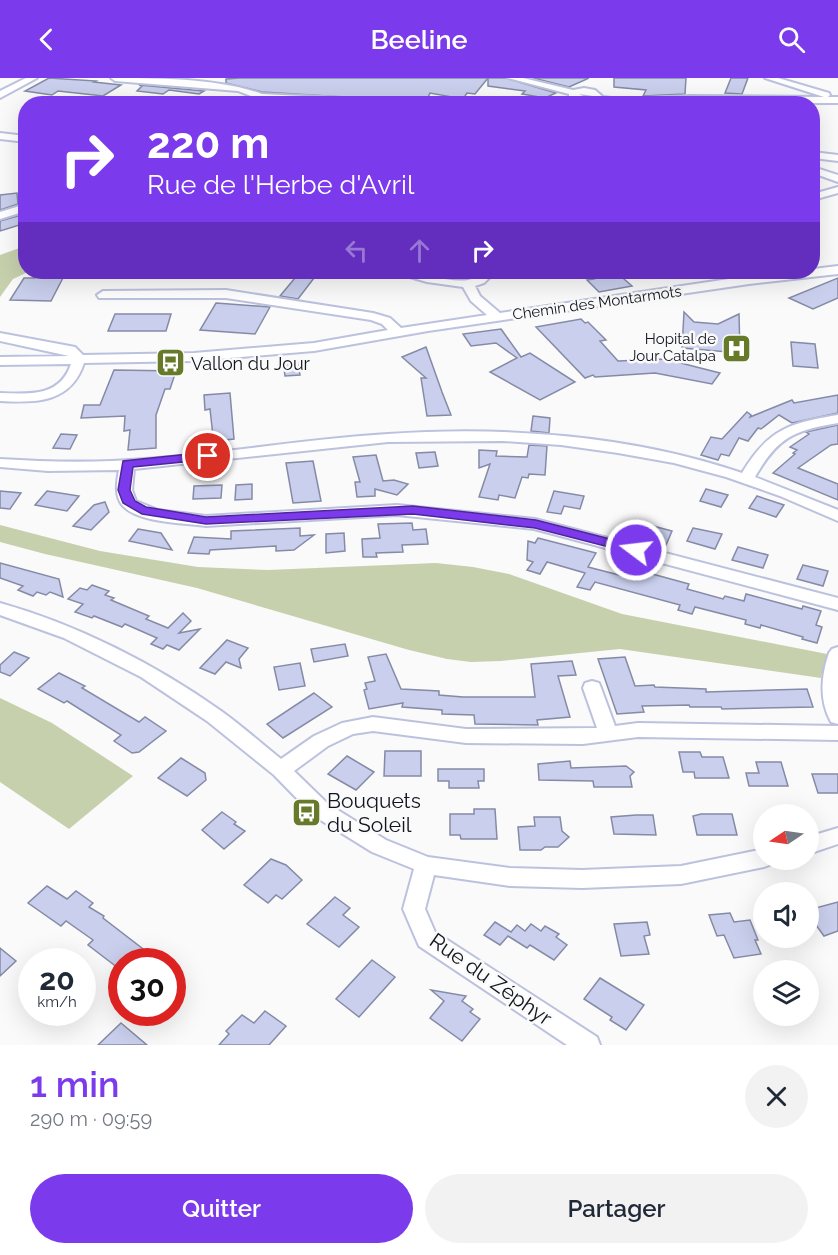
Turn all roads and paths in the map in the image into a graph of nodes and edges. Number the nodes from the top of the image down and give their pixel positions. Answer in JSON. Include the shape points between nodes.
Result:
{"nodes":[{"id":1,"x":33,"y":78,"type":"edge"},
{"id":2,"x":115,"y":78,"type":"edge"},
{"id":3,"x":240,"y":78,"type":"edge"},
{"id":4,"x":512,"y":78,"type":"edge"},
{"id":5,"x":769,"y":78,"type":"edge"},
{"id":6,"x":223,"y":87,"type":"junction"},
{"id":7,"x":0,"y":95,"type":"edge"},
{"id":8,"x":258,"y":96,"type":"edge"},
{"id":9,"x":566,"y":96,"type":"edge"},
{"id":10,"x":820,"y":99,"type":"edge"},
{"id":11,"x":838,"y":99,"type":"edge"},
{"id":12,"x":0,"y":136,"type":"edge"},
{"id":13,"x":18,"y":138,"type":"edge"},
{"id":14,"x":820,"y":156,"type":"edge"},
{"id":15,"x":838,"y":158,"type":"edge"},
{"id":16,"x":820,"y":172,"type":"edge"},
{"id":17,"x":838,"y":179,"type":"edge"},
{"id":18,"x":838,"y":190,"type":"edge"},
{"id":19,"x":820,"y":195,"type":"edge"},
{"id":20,"x":0,"y":206,"type":"edge"},
{"id":21,"x":18,"y":206,"type":"edge"},
{"id":22,"x":18,"y":209,"type":"edge"},
{"id":23,"x":0,"y":216,"type":"edge"},
{"id":24,"x":838,"y":270,"type":"edge"},
{"id":25,"x":820,"y":271,"type":"edge"},
{"id":26,"x":434,"y":279,"type":"edge"},
{"id":27,"x":481,"y":279,"type":"edge"},
{"id":28,"x":760,"y":279,"type":"edge"},
{"id":29,"x":468,"y":284,"type":"junction"},
{"id":30,"x":103,"y":295,"type":"dead end"},
{"id":31,"x":497,"y":317,"type":"junction"},
{"id":32,"x":398,"y":332,"type":"junction"},
{"id":33,"x":0,"y":337,"type":"edge"},
{"id":34,"x":79,"y":359,"type":"junction"},
{"id":35,"x":0,"y":361,"type":"edge"},
{"id":36,"x":0,"y":397,"type":"edge"},
{"id":37,"x":838,"y":419,"type":"edge"},
{"id":38,"x":0,"y":463,"type":"edge"},
{"id":39,"x":127,"y":464,"type":"junction"},
{"id":40,"x":747,"y":478,"type":"junction"},
{"id":41,"x":838,"y":516,"type":"edge"},
{"id":42,"x":838,"y":604,"type":"edge"},
{"id":43,"x":0,"y":609,"type":"edge"},
{"id":44,"x":838,"y":653,"type":"edge"},
{"id":45,"x":592,"y":688,"type":"dead end"},
{"id":46,"x":838,"y":717,"type":"edge"},
{"id":47,"x":609,"y":732,"type":"junction"},
{"id":48,"x":838,"y":733,"type":"edge"},
{"id":49,"x":281,"y":770,"type":"junction"},
{"id":50,"x":838,"y":836,"type":"edge"},
{"id":51,"x":819,"y":842,"type":"edge"},
{"id":52,"x":753,"y":860,"type":"edge"},
{"id":53,"x":426,"y":865,"type":"junction"},
{"id":54,"x":588,"y":1045,"type":"edge"}],
"edges":[{"from":1,"to":7,"type":"street"},
{"from":2,"to":6,"type":"street"},
{"from":3,"to":6,"type":"street"},
{"from":4,"to":9,"type":"street"},
{"from":5,"to":11,"type":"street"},
{"from":6,"to":8,"type":"street"},
{"from":10,"to":11,"type":"street"},
{"from":12,"to":13,"type":"street"},
{"from":14,"to":15,"type":"street"},
{"from":16,"to":17,"type":"street"},
{"from":18,"to":19,"type":"street"},
{"from":20,"to":21,"type":"street"},
{"from":22,"to":23,"type":"street"},
{"from":24,"to":25,"type":"street","name":"Chemin des Montarmots"},
{"from":26,"to":29,"type":"street"},
{"from":27,"to":29,"type":"street"},
{"from":28,"to":31,"type":"street","name":"Chemin des Montarmots"},
{"from":29,"to":31,"type":"street","name":"Chemin des Montarmots","via":[[475,298]]},
{"from":30,"to":32,"type":"street","via":[[245,296],[386,321]]},
{"from":31,"to":32,"type":"street","name":"Chemin des Montarmots"},
{"from":32,"to":34,"type":"street","name":"Chemin des Montarmots","via":[[250,354]]},
{"from":33,"to":34,"type":"street","via":[[70,350]]},
{"from":34,"to":35,"type":"street","name":"Chemin des Montarmots"},
{"from":34,"to":36,"type":"street","via":[[71,380],[59,389],[38,396]]},
{"from":37,"to":40,"type":"street","via":[[795,428],[778,436],[765,446]]},
{"from":38,"to":39,"type":"street"},
{"from":39,"to":40,"type":"street","via":[[387,438],[482,437],[575,443],[651,454]]},
{"from":39,"to":42,"type":"street","via":[[124,490],[129,503],[142,510],[183,519],[397,510],[536,524]]},
{"from":40,"to":41,"type":"street"},
{"from":43,"to":49,"type":"street","via":[[69,634],[147,672],[214,716]]},
{"from":44,"to":46,"type":"street","via":[[830,691]]},
{"from":45,"to":47,"type":"street"},
{"from":47,"to":48,"type":"street"},
{"from":47,"to":49,"type":"street","via":[[583,737],[466,736],[373,724],[349,728],[321,741]]},
{"from":49,"to":53,"type":"street","via":[[321,810],[379,846]]},
{"from":50,"to":51,"type":"street"},
{"from":52,"to":53,"type":"street","via":[[681,874],[582,879],[510,878]]},
{"from":53,"to":54,"type":"street","name":"Rue du Zéphyr","via":[[414,909],[427,939]]}]}
